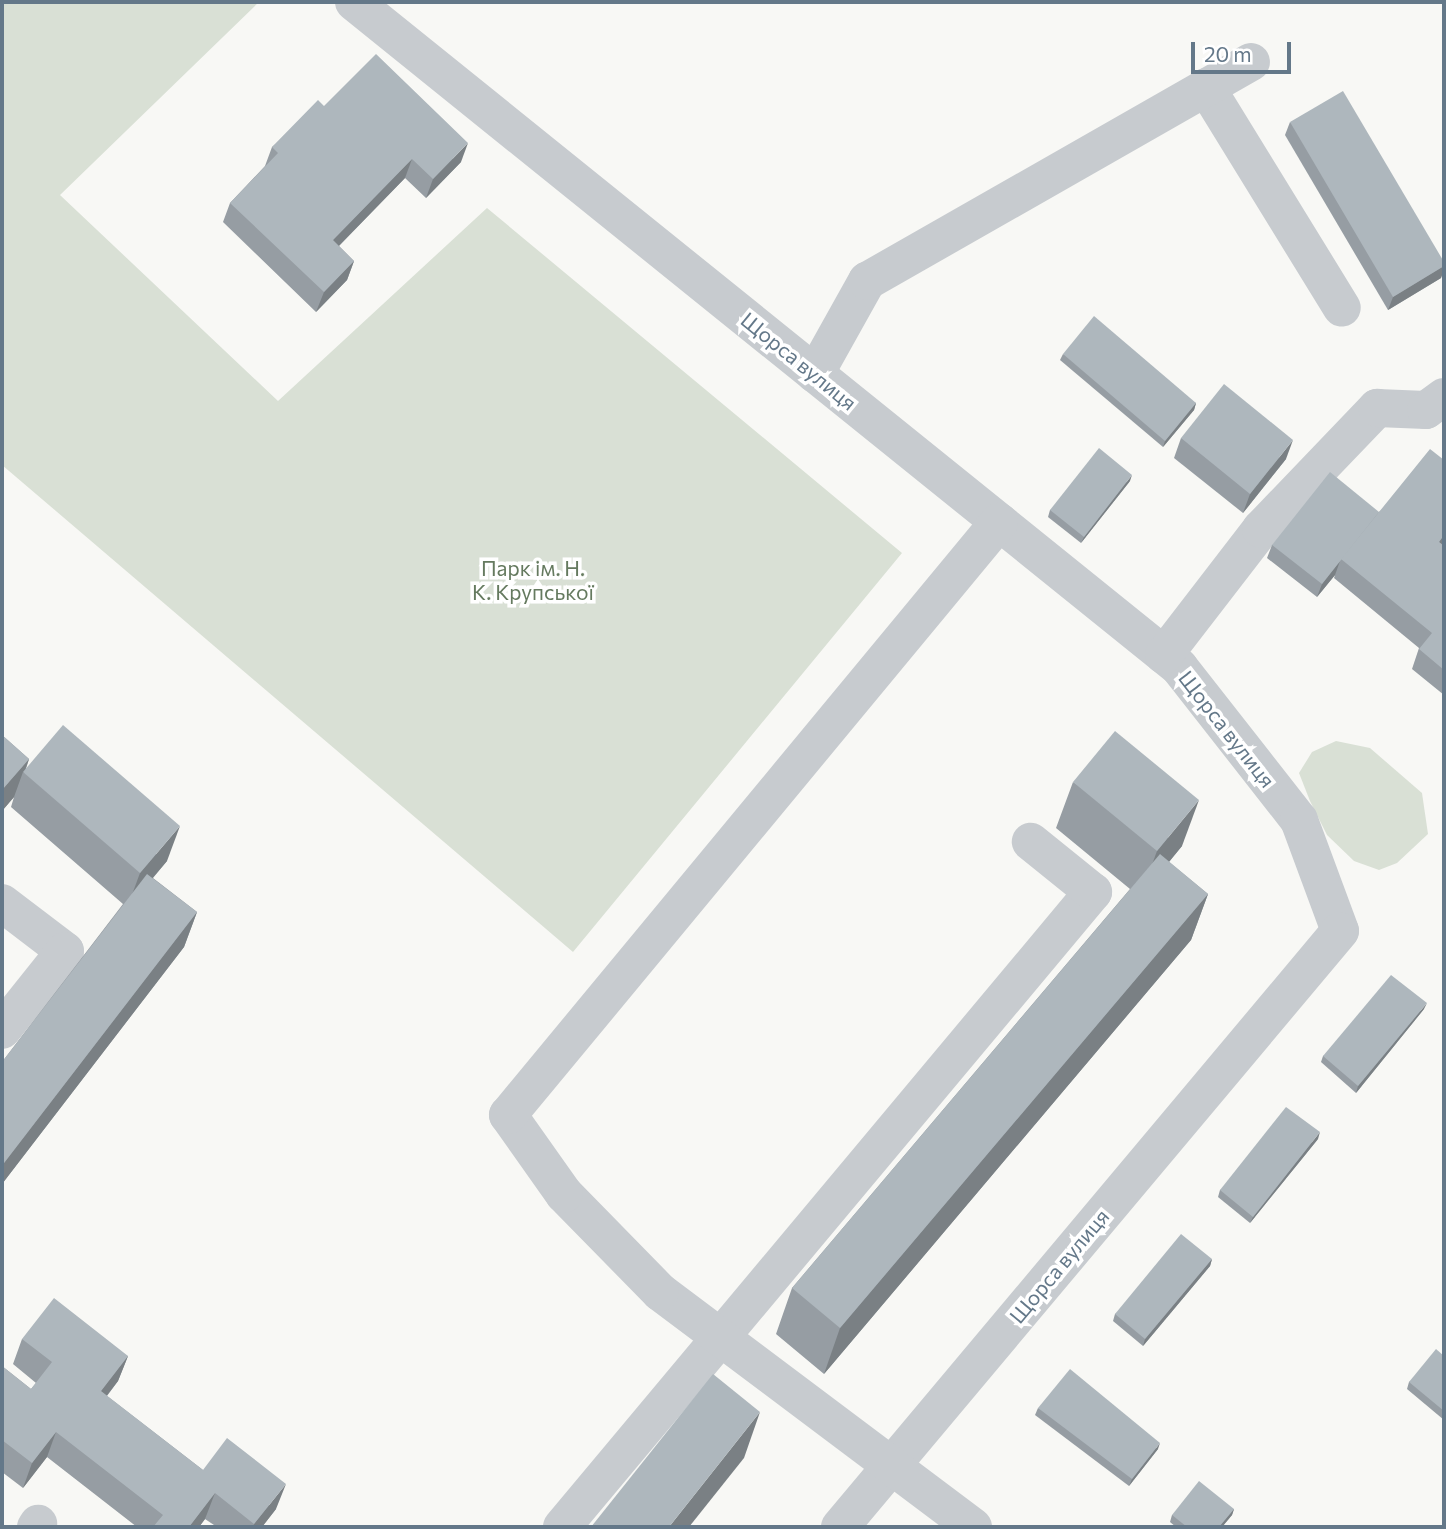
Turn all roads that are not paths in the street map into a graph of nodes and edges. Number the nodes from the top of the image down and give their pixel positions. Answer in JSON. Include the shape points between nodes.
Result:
{"nodes":[{"id":1,"x":354,"y":2,"type":"edge"},
{"id":2,"x":1251,"y":62,"type":"dead end"},
{"id":3,"x":1206,"y":87,"type":"junction"},
{"id":4,"x":1342,"y":307,"type":"dead end"},
{"id":5,"x":815,"y":374,"type":"junction"},
{"id":6,"x":1444,"y":397,"type":"edge"},
{"id":7,"x":999,"y":522,"type":"junction"},
{"id":8,"x":1164,"y":655,"type":"junction"},
{"id":9,"x":1031,"y":842,"type":"dead end"},
{"id":10,"x":2,"y":903,"type":"edge"},
{"id":11,"x":2,"y":1030,"type":"edge"},
{"id":12,"x":721,"y":1335,"type":"junction"},
{"id":13,"x":892,"y":1466,"type":"junction"},
{"id":14,"x":562,"y":1527,"type":"edge"},
{"id":15,"x":840,"y":1527,"type":"edge"},
{"id":16,"x":974,"y":1527,"type":"edge"}],
"edges":[{"from":1,"to":5,"type":"street","name":"Щорса вулиця"},
{"from":2,"to":3,"type":"street"},
{"from":3,"to":4,"type":"street"},
{"from":3,"to":5,"type":"street","via":[[867,281]]},
{"from":5,"to":7,"type":"street","name":"Щорса вулиця"},
{"from":6,"to":8,"type":"street","via":[[1426,410],[1377,408],[1261,530]]},
{"from":7,"to":8,"type":"street","name":"Щорса вулиця"},
{"from":7,"to":12,"type":"street","via":[[508,1115],[583,1214],[660,1292]]},
{"from":8,"to":13,"type":"street","name":"Щорса вулиця","via":[[1179,667],[1299,820],[1340,931]]},
{"from":9,"to":12,"type":"street","via":[[1093,892]]},
{"from":10,"to":11,"type":"street","via":[[65,951]]},
{"from":12,"to":13,"type":"street"},
{"from":12,"to":14,"type":"street"},
{"from":13,"to":15,"type":"street","name":"Щорса вулиця"},
{"from":13,"to":16,"type":"street"}]}
